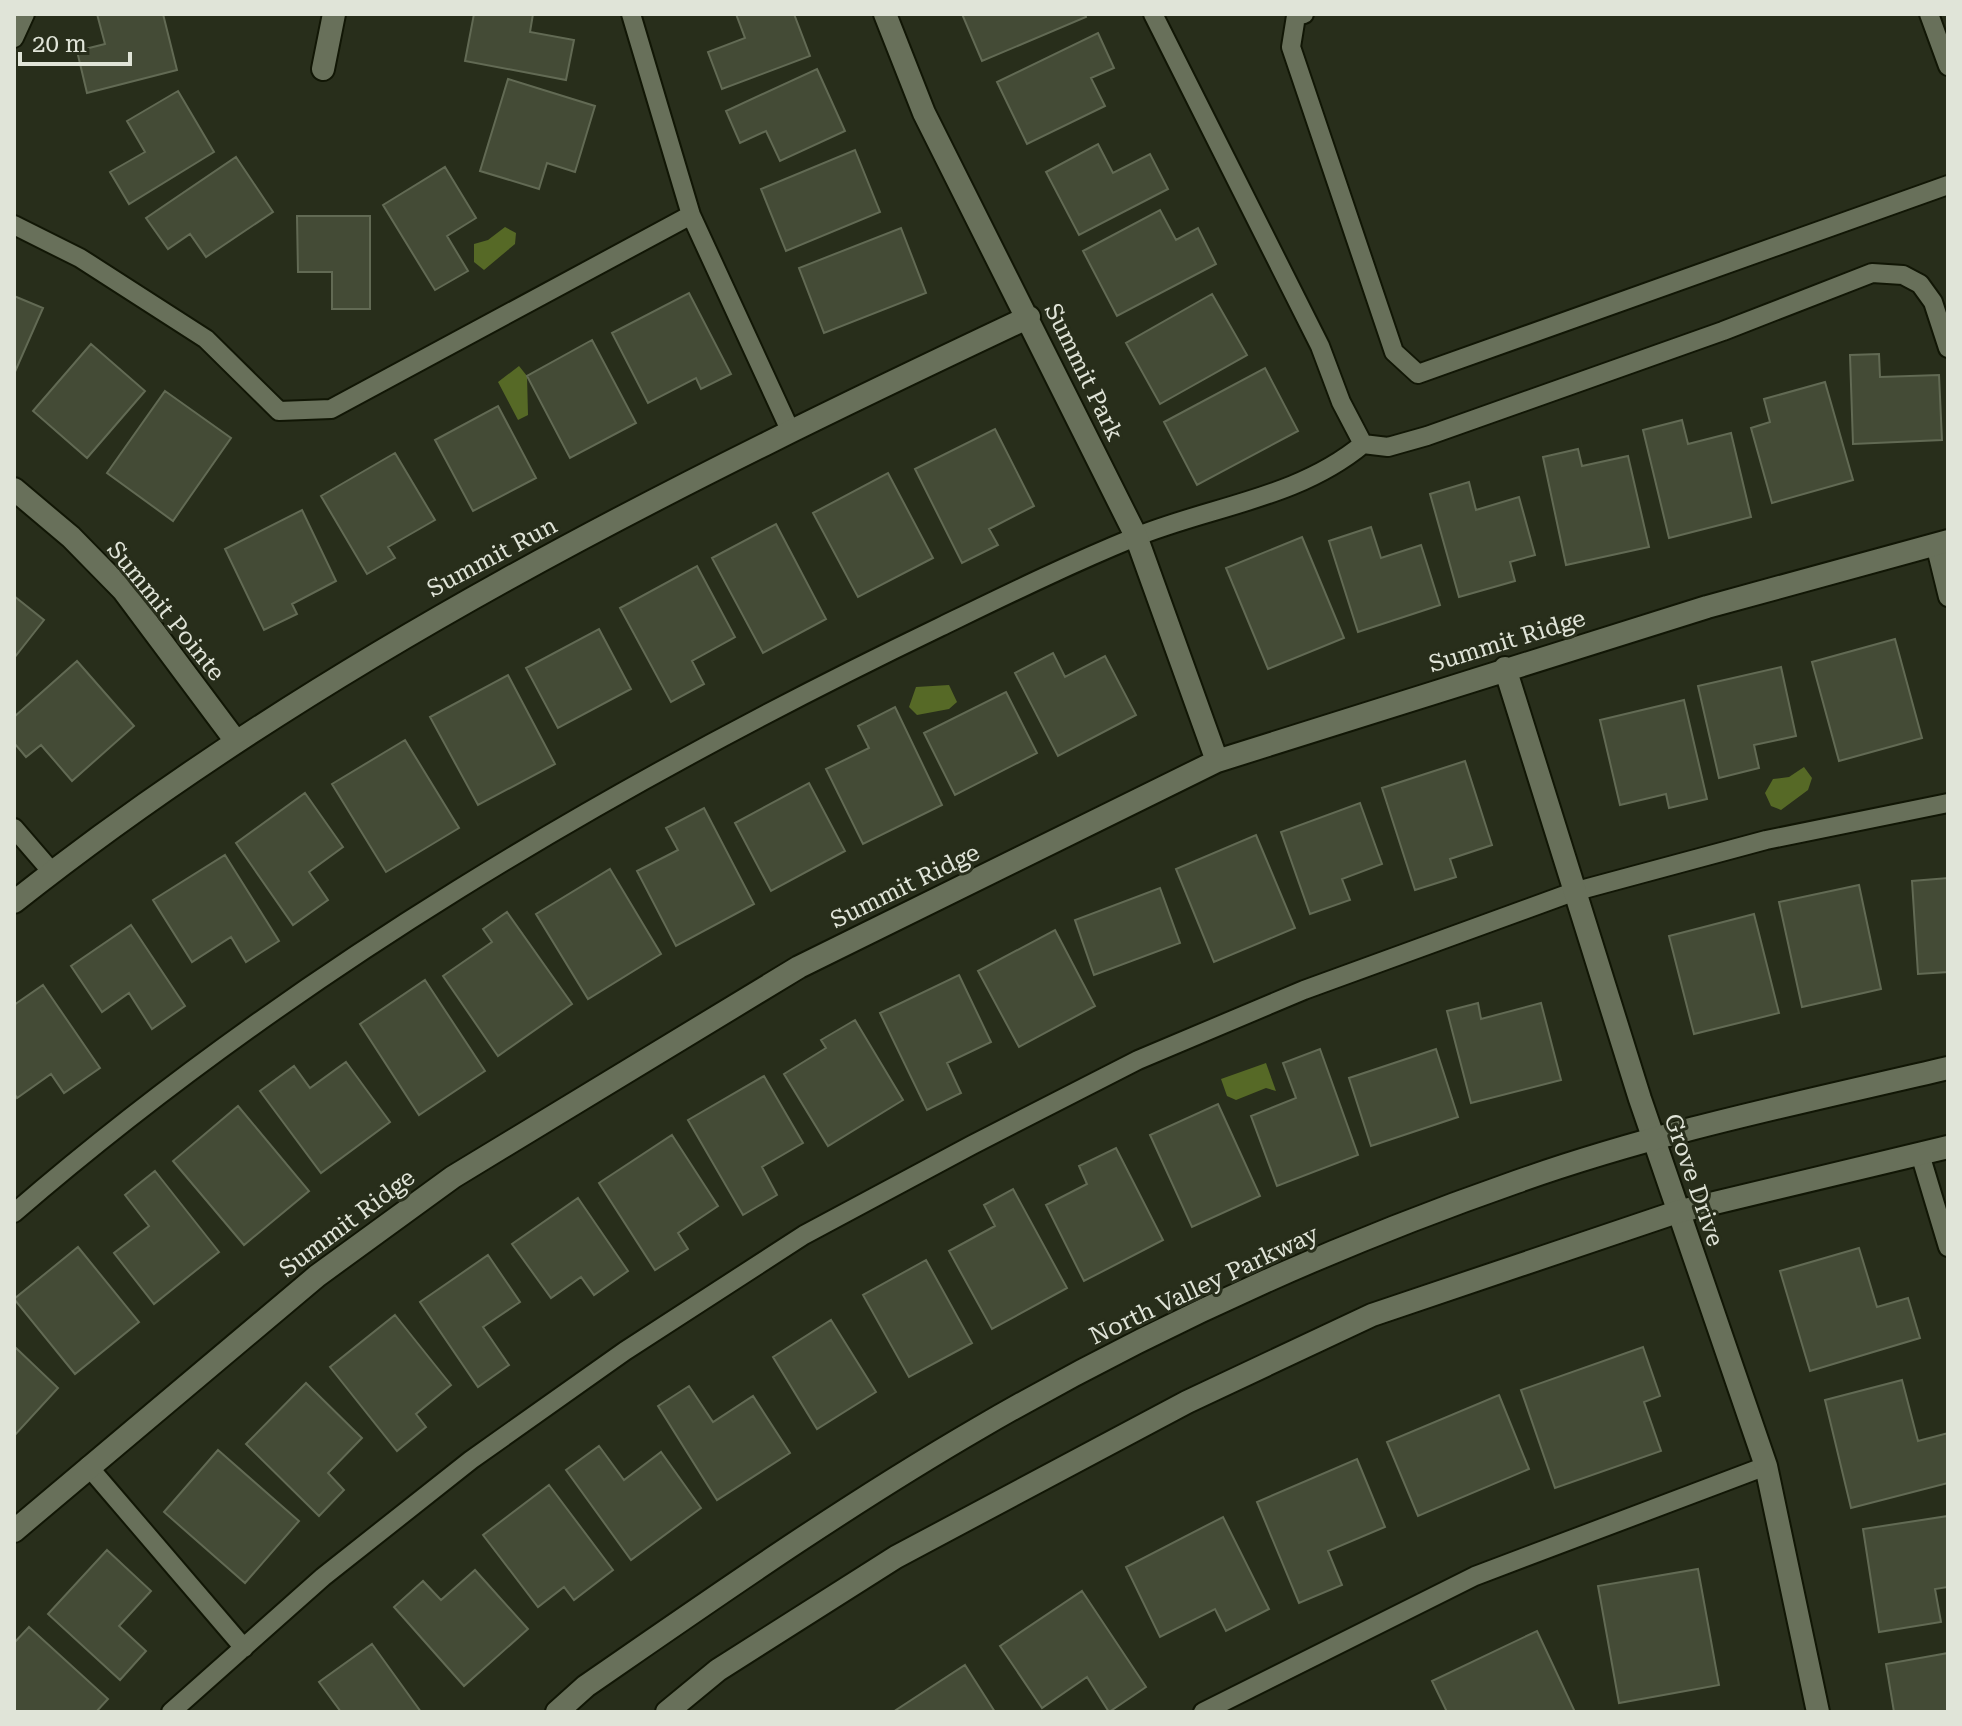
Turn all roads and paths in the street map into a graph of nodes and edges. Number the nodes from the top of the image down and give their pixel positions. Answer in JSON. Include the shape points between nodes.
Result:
{"nodes":[{"id":1,"x":25,"y":14,"type":"edge"},
{"id":2,"x":334,"y":14,"type":"edge"},
{"id":3,"x":631,"y":14,"type":"edge"},
{"id":4,"x":885,"y":14,"type":"edge"},
{"id":5,"x":1153,"y":14,"type":"edge"},
{"id":6,"x":1304,"y":14,"type":"edge"},
{"id":7,"x":1929,"y":14,"type":"edge"},
{"id":8,"x":14,"y":38,"type":"edge"},
{"id":9,"x":1948,"y":66,"type":"edge"},
{"id":10,"x":323,"y":69,"type":"dead end"},
{"id":11,"x":1948,"y":185,"type":"edge"},
{"id":12,"x":691,"y":215,"type":"junction"},
{"id":13,"x":14,"y":225,"type":"edge"},
{"id":14,"x":1029,"y":317,"type":"junction"},
{"id":15,"x":1948,"y":348,"type":"edge"},
{"id":16,"x":790,"y":430,"type":"junction"},
{"id":17,"x":1363,"y":444,"type":"junction"},
{"id":18,"x":14,"y":489,"type":"edge"},
{"id":19,"x":1136,"y":536,"type":"junction"},
{"id":20,"x":1942,"y":542,"type":"edge"},
{"id":21,"x":1948,"y":597,"type":"edge"},
{"id":22,"x":1505,"y":668,"type":"junction"},
{"id":23,"x":235,"y":740,"type":"junction"},
{"id":24,"x":1217,"y":761,"type":"junction"},
{"id":25,"x":1948,"y":803,"type":"edge"},
{"id":26,"x":14,"y":828,"type":"edge"},
{"id":27,"x":52,"y":872,"type":"junction"},
{"id":28,"x":1573,"y":892,"type":"junction"},
{"id":29,"x":14,"y":902,"type":"edge"},
{"id":30,"x":1948,"y":1068,"type":"edge"},
{"id":31,"x":1653,"y":1138,"type":"junction"},
{"id":32,"x":1948,"y":1147,"type":"edge"},
{"id":33,"x":1920,"y":1154,"type":"junction"},
{"id":34,"x":1677,"y":1212,"type":"junction"},
{"id":35,"x":14,"y":1213,"type":"edge"},
{"id":36,"x":1948,"y":1247,"type":"edge"},
{"id":37,"x":88,"y":1466,"type":"junction"},
{"id":38,"x":1766,"y":1466,"type":"junction"},
{"id":39,"x":14,"y":1531,"type":"edge"},
{"id":40,"x":244,"y":1648,"type":"junction"},
{"id":41,"x":171,"y":1712,"type":"edge"},
{"id":42,"x":557,"y":1712,"type":"edge"},
{"id":43,"x":667,"y":1712,"type":"edge"},
{"id":44,"x":1203,"y":1712,"type":"edge"},
{"id":45,"x":1818,"y":1712,"type":"edge"}],
"edges":[{"from":1,"to":8,"type":"lane"},
{"from":2,"to":10,"type":"street"},
{"from":3,"to":12,"type":"lane"},
{"from":4,"to":14,"type":"street","name":"Summit Park","via":[[924,113]]},
{"from":5,"to":17,"type":"lane","via":[[1320,346]]},
{"from":6,"to":11,"type":"lane","via":[[1296,16],[1291,47],[1394,352],[1418,374]]},
{"from":7,"to":9,"type":"lane"},
{"from":12,"to":13,"type":"lane","via":[[331,409],[279,411],[206,339],[80,258]]},
{"from":12,"to":16,"type":"lane"},
{"from":14,"to":16,"type":"street","name":"Summit Run"},
{"from":14,"to":19,"type":"street","name":"Summit Park"},
{"from":15,"to":17,"type":"lane","via":[[1933,302],[1920,284],[1903,275],[1872,273],[1427,436],[1388,447]]},
{"from":16,"to":23,"type":"street","name":"Summit Run","via":[[430,620]]},
{"from":17,"to":19,"type":"lane","via":[[1338,465],[1304,481],[1226,511]]},
{"from":18,"to":23,"type":"street","name":"Summit Pointe","via":[[123,590]]},
{"from":19,"to":24,"type":"street","name":"Summit Park"},
{"from":19,"to":35,"type":"lane","via":[[872,660],[655,772],[336,967],[187,1075]]},
{"from":20,"to":21,"type":"lane"},
{"from":20,"to":22,"type":"street","name":"Summit Ridge"},
{"from":22,"to":24,"type":"street","name":"Summit Ridge"},
{"from":22,"to":28,"type":"street","name":"Grove Drive"},
{"from":23,"to":27,"type":"street","name":"Summit Run"},
{"from":24,"to":37,"type":"street","name":"Summit Ridge","via":[[799,967],[453,1177],[317,1276]]},
{"from":25,"to":28,"type":"lane","via":[[1766,840]]},
{"from":26,"to":27,"type":"lane"},
{"from":27,"to":29,"type":"street","name":"Summit Run"},
{"from":28,"to":31,"type":"street","name":"Grove Drive"},
{"from":28,"to":40,"type":"lane","via":[[1304,990],[1138,1060],[804,1235],[625,1351],[471,1460],[323,1577]]},
{"from":30,"to":31,"type":"street","name":"North Valley Parkway"},
{"from":31,"to":34,"type":"street","name":"Grove Drive"},
{"from":31,"to":42,"type":"street","name":"North Valley Parkway","via":[[1342,1249],[1161,1329],[979,1428],[796,1542],[586,1686]]},
{"from":32,"to":33,"type":"street"},
{"from":33,"to":34,"type":"street"},
{"from":33,"to":36,"type":"lane"},
{"from":34,"to":38,"type":"street","name":"Grove Drive"},
{"from":34,"to":43,"type":"street","via":[[1372,1315],[1187,1402],[896,1557],[718,1670]]},
{"from":37,"to":39,"type":"street","name":"Summit Ridge"},
{"from":37,"to":40,"type":"lane"},
{"from":38,"to":44,"type":"lane","via":[[1475,1576]]},
{"from":38,"to":45,"type":"street","name":"Grove Drive"},
{"from":40,"to":41,"type":"lane"}]}
